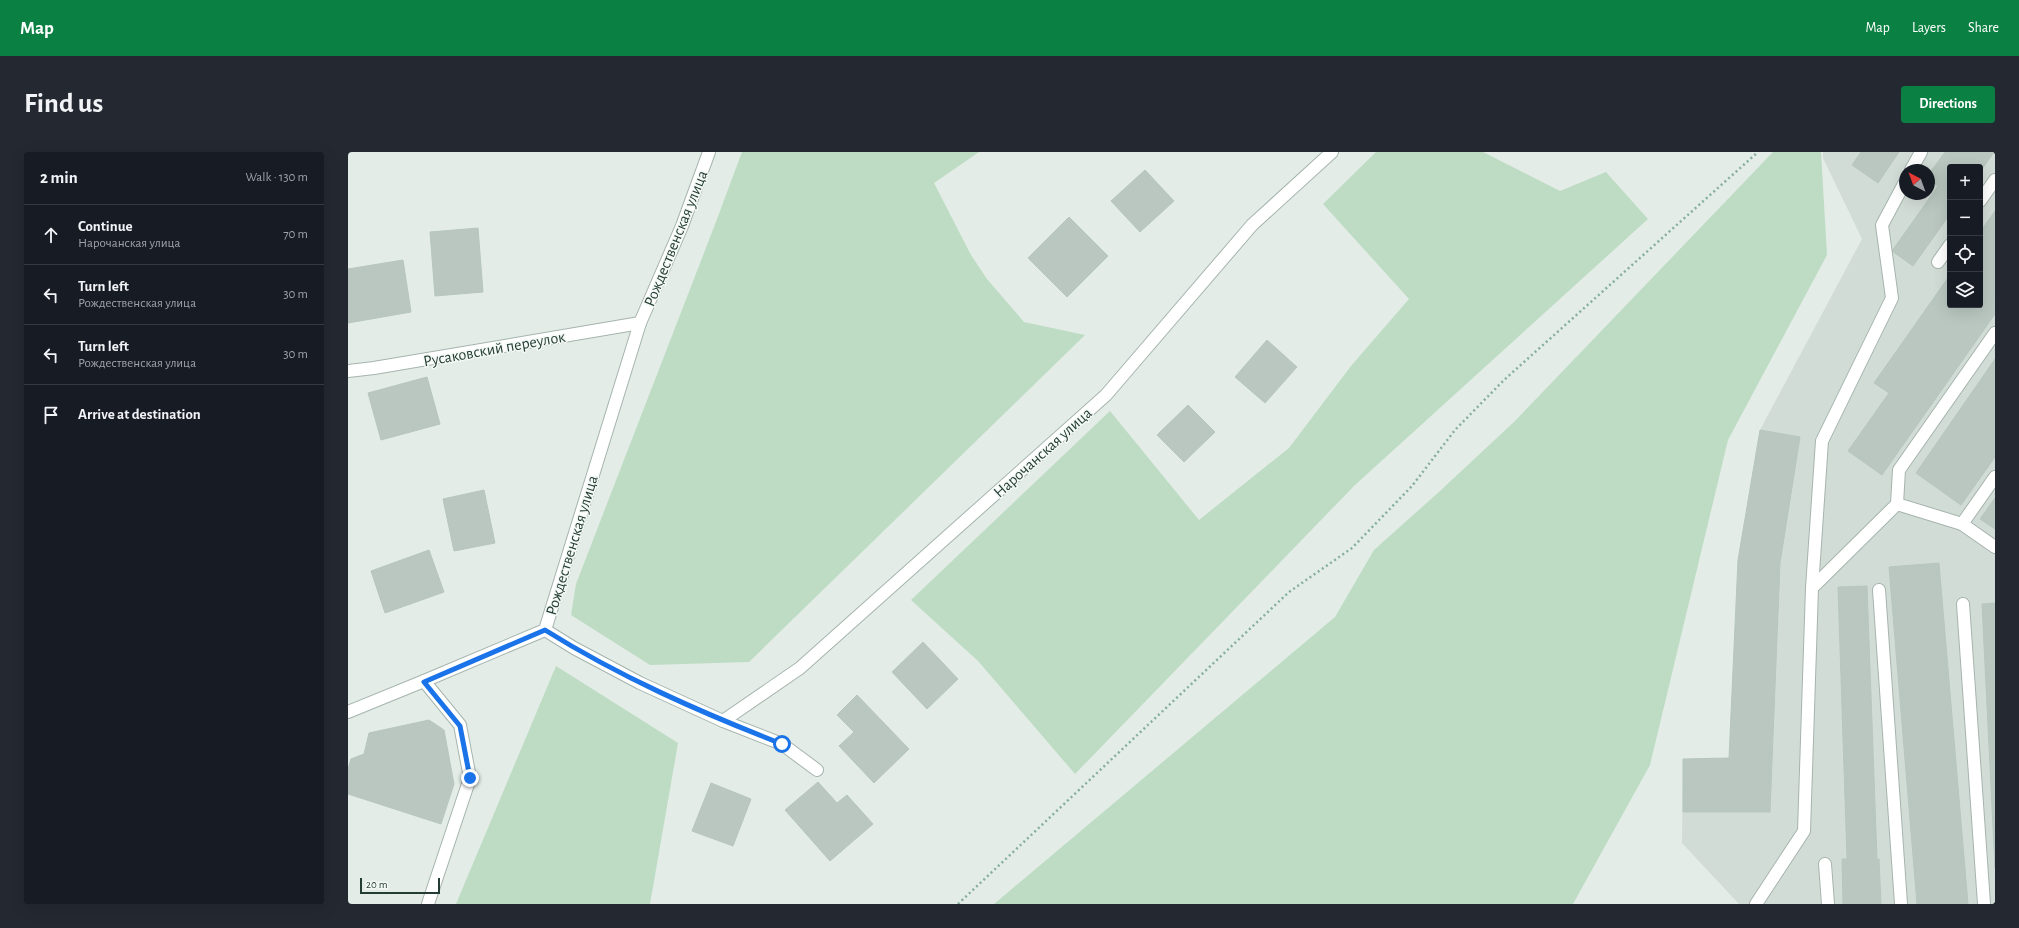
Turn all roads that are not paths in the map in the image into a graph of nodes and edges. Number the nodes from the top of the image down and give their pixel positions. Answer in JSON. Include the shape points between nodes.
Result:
{"nodes":[{"id":1,"x":709,"y":152,"type":"edge"},
{"id":2,"x":1332,"y":152,"type":"edge"},
{"id":3,"x":1921,"y":152,"type":"edge"},
{"id":4,"x":1914,"y":164,"type":"edge"},
{"id":5,"x":1995,"y":180,"type":"edge"},
{"id":6,"x":1899,"y":193,"type":"edge"},
{"id":7,"x":1981,"y":200,"type":"edge"},
{"id":8,"x":1947,"y":249,"type":"edge"},
{"id":9,"x":1938,"y":262,"type":"dead end"},
{"id":10,"x":640,"y":323,"type":"junction"},
{"id":11,"x":1995,"y":334,"type":"edge"},
{"id":12,"x":348,"y":371,"type":"edge"},
{"id":13,"x":1995,"y":477,"type":"edge"},
{"id":14,"x":1897,"y":504,"type":"junction"},
{"id":15,"x":1962,"y":524,"type":"junction"},
{"id":16,"x":1995,"y":547,"type":"edge"},
{"id":17,"x":1812,"y":588,"type":"junction"},
{"id":18,"x":1879,"y":590,"type":"dead end"},
{"id":19,"x":1963,"y":604,"type":"dead end"},
{"id":20,"x":545,"y":630,"type":"junction"},
{"id":21,"x":424,"y":682,"type":"junction"},
{"id":22,"x":348,"y":712,"type":"edge"},
{"id":23,"x":723,"y":721,"type":"junction"},
{"id":24,"x":816,"y":770,"type":"dead end"},
{"id":25,"x":1825,"y":864,"type":"dead end"},
{"id":26,"x":428,"y":904,"type":"edge"},
{"id":27,"x":1756,"y":904,"type":"edge"},
{"id":28,"x":1828,"y":904,"type":"edge"},
{"id":29,"x":1901,"y":904,"type":"edge"},
{"id":30,"x":1984,"y":904,"type":"edge"}],
"edges":[{"from":1,"to":10,"type":"street","name":"Рождественская улица","via":[[682,226]]},
{"from":2,"to":23,"type":"street","name":"Нарочанская улица","via":[[1252,225],[1106,394],[800,668]]},
{"from":3,"to":4,"type":"street"},
{"from":5,"to":7,"type":"street"},
{"from":6,"to":17,"type":"street","via":[[1882,225],[1892,298],[1822,441]]},
{"from":8,"to":9,"type":"street"},
{"from":10,"to":12,"type":"street","name":"Русаковский переулок"},
{"from":10,"to":20,"type":"street","name":"Рождественская улица"},
{"from":11,"to":14,"type":"street","via":[[1899,470]]},
{"from":13,"to":15,"type":"street"},
{"from":14,"to":15,"type":"street"},
{"from":14,"to":17,"type":"street"},
{"from":15,"to":16,"type":"street"},
{"from":17,"to":27,"type":"street","via":[[1804,831]]},
{"from":18,"to":29,"type":"street"},
{"from":19,"to":30,"type":"street"},
{"from":20,"to":21,"type":"street","name":"Рождественская улица"},
{"from":20,"to":23,"type":"street","via":[[640,683]]},
{"from":21,"to":22,"type":"street","name":"Рождественская улица"},
{"from":21,"to":26,"type":"street","via":[[460,726],[470,778]]},
{"from":23,"to":24,"type":"street","via":[[782,744]]},
{"from":25,"to":28,"type":"street"}]}
